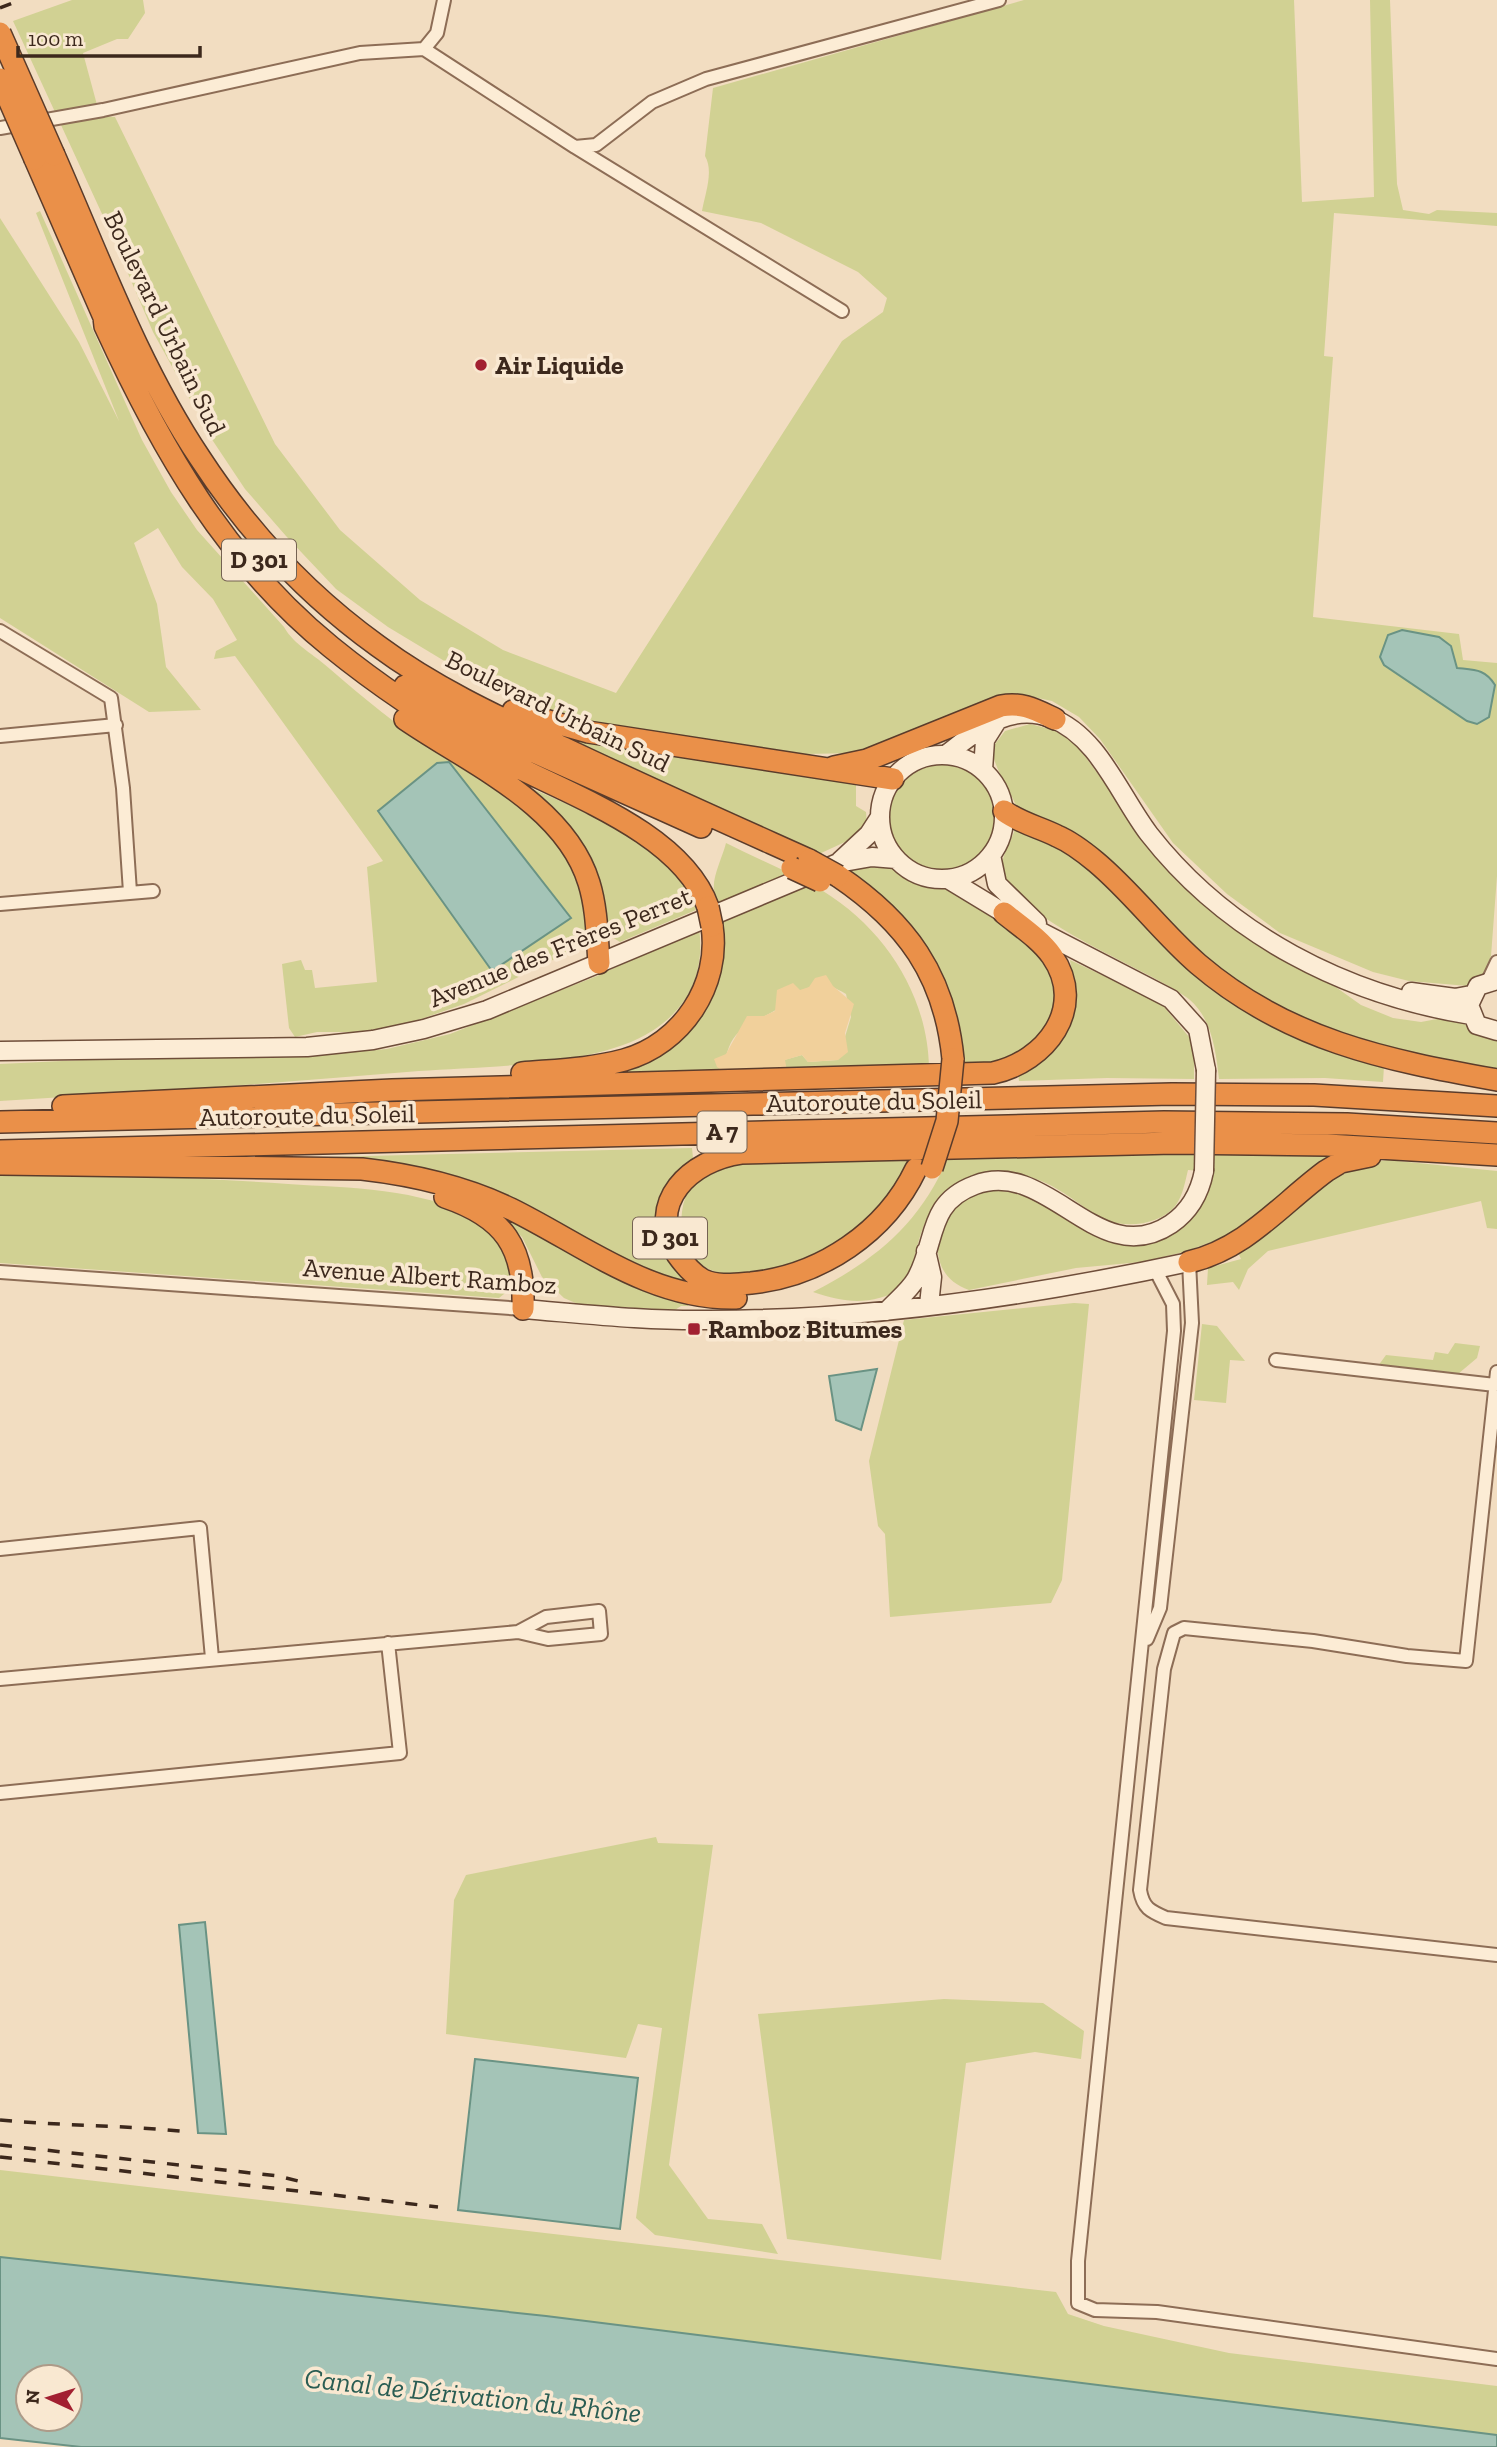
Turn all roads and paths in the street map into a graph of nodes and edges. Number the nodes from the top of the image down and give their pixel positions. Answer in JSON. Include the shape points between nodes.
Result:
{"nodes":[{"id":1,"x":444,"y":0,"type":"edge"},
{"id":2,"x":999,"y":0,"type":"edge"},
{"id":3,"x":0,"y":33,"type":"edge"},
{"id":4,"x":424,"y":49,"type":"junction"},
{"id":5,"x":0,"y":79,"type":"edge"},
{"id":6,"x":0,"y":128,"type":"edge"},
{"id":7,"x":575,"y":147,"type":"junction"},
{"id":8,"x":44,"y":157,"type":"junction"},
{"id":9,"x":842,"y":311,"type":"dead end"},
{"id":10,"x":104,"y":317,"type":"junction"},
{"id":11,"x":0,"y":631,"type":"edge"},
{"id":12,"x":424,"y":677,"type":"junction"},
{"id":13,"x":1055,"y":719,"type":"junction"},
{"id":14,"x":997,"y":721,"type":"junction"},
{"id":15,"x":116,"y":725,"type":"junction"},
{"id":16,"x":0,"y":736,"type":"edge"},
{"id":17,"x":947,"y":754,"type":"junction"},
{"id":18,"x":820,"y":770,"type":"junction"},
{"id":19,"x":983,"y":770,"type":"junction"},
{"id":20,"x":893,"y":779,"type":"junction"},
{"id":21,"x":1004,"y":811,"type":"junction"},
{"id":22,"x":880,"y":817,"type":"junction"},
{"id":23,"x":991,"y":855,"type":"junction"},
{"id":24,"x":896,"y":859,"type":"junction"},
{"id":25,"x":801,"y":864,"type":"junction"},
{"id":26,"x":832,"y":873,"type":"junction"},
{"id":27,"x":948,"y":879,"type":"junction"},
{"id":28,"x":153,"y":891,"type":"dead end"},
{"id":29,"x":130,"y":892,"type":"junction"},
{"id":30,"x":0,"y":904,"type":"edge"},
{"id":31,"x":1004,"y":913,"type":"junction"},
{"id":32,"x":1047,"y":933,"type":"junction"},
{"id":33,"x":1291,"y":953,"type":"junction"},
{"id":34,"x":1497,"y":962,"type":"edge"},
{"id":35,"x":598,"y":963,"type":"junction"},
{"id":36,"x":1493,"y":980,"type":"edge"},
{"id":37,"x":1471,"y":995,"type":"junction"},
{"id":38,"x":1471,"y":1015,"type":"junction"},
{"id":39,"x":1497,"y":1031,"type":"edge"},
{"id":40,"x":0,"y":1051,"type":"edge"},
{"id":41,"x":1497,"y":1080,"type":"edge"},
{"id":42,"x":392,"y":1090,"type":"junction"},
{"id":43,"x":1497,"y":1106,"type":"edge"},
{"id":44,"x":0,"y":1109,"type":"edge"},
{"id":45,"x":0,"y":1122,"type":"edge"},
{"id":46,"x":1497,"y":1133,"type":"edge"},
{"id":47,"x":0,"y":1151,"type":"edge"},
{"id":48,"x":1444,"y":1152,"type":"junction"},
{"id":49,"x":1497,"y":1156,"type":"edge"},
{"id":50,"x":0,"y":1164,"type":"edge"},
{"id":51,"x":257,"y":1168,"type":"junction"},
{"id":52,"x":924,"y":1169,"type":"junction"},
{"id":53,"x":1189,"y":1262,"type":"junction"},
{"id":54,"x":1155,"y":1269,"type":"junction"},
{"id":55,"x":0,"y":1272,"type":"edge"},
{"id":56,"x":924,"y":1278,"type":"junction"},
{"id":57,"x":964,"y":1301,"type":"junction"},
{"id":58,"x":924,"y":1306,"type":"junction"},
{"id":59,"x":523,"y":1309,"type":"junction"},
{"id":60,"x":887,"y":1311,"type":"junction"},
{"id":61,"x":1276,"y":1360,"type":"dead end"},
{"id":62,"x":1496,"y":1379,"type":"edge"},
{"id":63,"x":0,"y":1549,"type":"edge"},
{"id":64,"x":519,"y":1632,"type":"junction"},
{"id":65,"x":388,"y":1643,"type":"junction"},
{"id":66,"x":1142,"y":1653,"type":"junction"},
{"id":67,"x":212,"y":1658,"type":"junction"},
{"id":68,"x":0,"y":1679,"type":"edge"},
{"id":69,"x":0,"y":1793,"type":"edge"},
{"id":70,"x":1497,"y":1955,"type":"edge"},
{"id":71,"x":1497,"y":2359,"type":"edge"}],
"edges":[{"from":1,"to":4,"type":"street","via":[[437,33]]},
{"from":2,"to":7,"type":"street","via":[[706,79],[652,102],[596,145]]},
{"from":3,"to":8,"type":"highway","name":"Boulevard Urbain Sud","number":"D 301","bridge":true},
{"from":4,"to":6,"type":"street","via":[[360,53]]},
{"from":4,"to":7,"type":"street"},
{"from":5,"to":8,"type":"highway","name":"Boulevard Urbain Sud","number":"D 301","bridge":true},
{"from":7,"to":9,"type":"street"},
{"from":8,"to":10,"type":"highway","name":"Boulevard Urbain Sud","number":"D 301"},
{"from":8,"to":12,"type":"highway","name":"Boulevard Urbain Sud","number":"D 301","via":[[153,376],[220,487],[303,584],[367,638]]},
{"from":10,"to":25,"type":"highway","number":"D 301","via":[[169,438],[218,511],[294,598],[350,647],[415,693],[471,723]]},
{"from":10,"to":35,"type":"highway","via":[[101,333],[158,457],[196,516],[245,578],[298,634],[348,677],[524,797],[560,829],[576,850],[590,886]]},
{"from":10,"to":42,"type":"highway","via":[[139,399],[181,475],[217,526],[301,620],[419,712],[661,843],[693,877],[710,917],[713,954],[701,996],[679,1027],[647,1050],[593,1066],[409,1084]]},
{"from":11,"to":15,"type":"street","via":[[111,698]]},
{"from":12,"to":18,"type":"highway","via":[[562,727]]},
{"from":12,"to":25,"type":"highway","name":"Boulevard Urbain Sud","number":"D 301"},
{"from":13,"to":14,"type":"main road","via":[[1022,714]]},
{"from":13,"to":18,"type":"highway","via":[[1031,706],[1002,706],[867,760]]},
{"from":13,"to":33,"type":"main road","via":[[1089,747],[1150,834],[1185,874],[1231,915]]},
{"from":14,"to":17,"type":"main road","via":[[979,727]]},
{"from":14,"to":19,"type":"main road","via":[[985,740]]},
{"from":15,"to":16,"type":"street"},
{"from":15,"to":29,"type":"street"},
{"from":17,"to":19,"type":"main road"},
{"from":17,"to":20,"type":"main road","via":[[917,760]]},
{"from":18,"to":20,"type":"highway"},
{"from":19,"to":21,"type":"main road","via":[[998,788]]},
{"from":20,"to":22,"type":"main road","via":[[884,793]]},
{"from":21,"to":23,"type":"main road","via":[[1002,834]]},
{"from":21,"to":41,"type":"highway","via":[[1086,854],[1198,964],[1274,1016],[1327,1041],[1374,1056]]},
{"from":22,"to":24,"type":"main road","via":[[884,840]]},
{"from":22,"to":26,"type":"main road"},
{"from":23,"to":27,"type":"main road","via":[[972,871]]},
{"from":23,"to":32,"type":"main road","via":[[1001,889]]},
{"from":24,"to":26,"type":"main road","via":[[872,857]]},
{"from":24,"to":27,"type":"main road","via":[[923,876]]},
{"from":25,"to":26,"type":"highway","number":"D 301","bridge":true},
{"from":26,"to":35,"type":"main road","name":"Avenue des Frères Perret"},
{"from":26,"to":52,"type":"highway","number":"D 301","via":[[906,958],[928,1004],[946,1059]]},
{"from":27,"to":31,"type":"main road"},
{"from":28,"to":29,"type":"street"},
{"from":29,"to":30,"type":"street"},
{"from":31,"to":32,"type":"main road"},
{"from":31,"to":42,"type":"highway","via":[[1052,956],[1061,975],[1064,1000],[1061,1021],[1043,1049],[1003,1071]]},
{"from":32,"to":56,"type":"main road","bridge":true,"via":[[1158,990],[1198,1029],[1206,1070],[1204,1171],[1196,1197],[1183,1214],[1160,1230],[1134,1236],[1093,1225],[1023,1184],[981,1182],[944,1206],[932,1227]]},
{"from":33,"to":37,"type":"main road","via":[[1414,993],[1454,998]]},
{"from":33,"to":38,"type":"main road","via":[[1369,992]]},
{"from":34,"to":36,"type":"street"},
{"from":35,"to":40,"type":"main road","name":"Avenue des Frères Perret","via":[[457,1020],[373,1040],[307,1047]]},
{"from":36,"to":37,"type":"main road"},
{"from":37,"to":38,"type":"main road"},
{"from":38,"to":39,"type":"main road","via":[[1477,1025]]},
{"from":42,"to":44,"type":"highway"},
{"from":43,"to":45,"type":"highway","name":"Autoroute du Soleil","number":"A 7","via":[[1314,1095],[1172,1094]]},
{"from":46,"to":47,"type":"highway","name":"Autoroute du Soleil","number":"A 7","via":[[1347,1124],[1164,1122]]},
{"from":48,"to":49,"type":"highway"},
{"from":48,"to":52,"type":"highway","number":"D 301","via":[[1199,1143],[741,1153],[705,1162],[680,1182],[668,1228],[673,1246],[692,1272],[712,1283],[758,1282],[829,1259],[856,1242]]},
{"from":48,"to":53,"type":"highway","via":[[1429,1157],[1368,1156],[1341,1162],[1241,1241]]},
{"from":50,"to":51,"type":"highway","number":"D 301"},
{"from":51,"to":52,"type":"highway","number":"D 301","via":[[362,1169],[437,1181],[506,1207],[627,1272],[682,1292],[723,1298],[784,1291],[849,1264],[881,1240],[916,1198]]},
{"from":51,"to":59,"type":"highway","via":[[276,1175],[409,1187],[472,1208],[494,1222],[514,1248],[523,1271]]},
{"from":53,"to":54,"type":"main road","name":"Avenue Albert Ramboz"},
{"from":53,"to":66,"type":"street","via":[[1192,1323],[1160,1608]]},
{"from":54,"to":57,"type":"main road","name":"Avenue Albert Ramboz"},
{"from":54,"to":66,"type":"street","via":[[1175,1317]]},
{"from":55,"to":59,"type":"street","name":"Avenue Albert Ramboz"},
{"from":56,"to":57,"type":"main road"},
{"from":56,"to":58,"type":"main road"},
{"from":56,"to":60,"type":"main road"},
{"from":57,"to":58,"type":"main road","name":"Avenue Albert Ramboz"},
{"from":58,"to":60,"type":"main road","name":"Avenue Albert Ramboz"},
{"from":59,"to":60,"type":"main road","name":"Avenue Albert Ramboz","via":[[710,1320]]},
{"from":61,"to":62,"type":"street"},
{"from":62,"to":70,"type":"street","via":[[1466,1661],[1184,1628],[1174,1633],[1164,1669],[1140,1890],[1149,1911],[1166,1918]]},
{"from":63,"to":67,"type":"street","via":[[200,1528]]},
{"from":64,"to":64,"type":"street","via":[[548,1639],[601,1634],[599,1611],[545,1616]]},
{"from":64,"to":65,"type":"street"},
{"from":65,"to":67,"type":"street"},
{"from":65,"to":69,"type":"street","via":[[400,1753]]},
{"from":66,"to":71,"type":"street","via":[[1078,2261],[1078,2303],[1095,2310],[1157,2312]]},
{"from":67,"to":68,"type":"street"}]}
